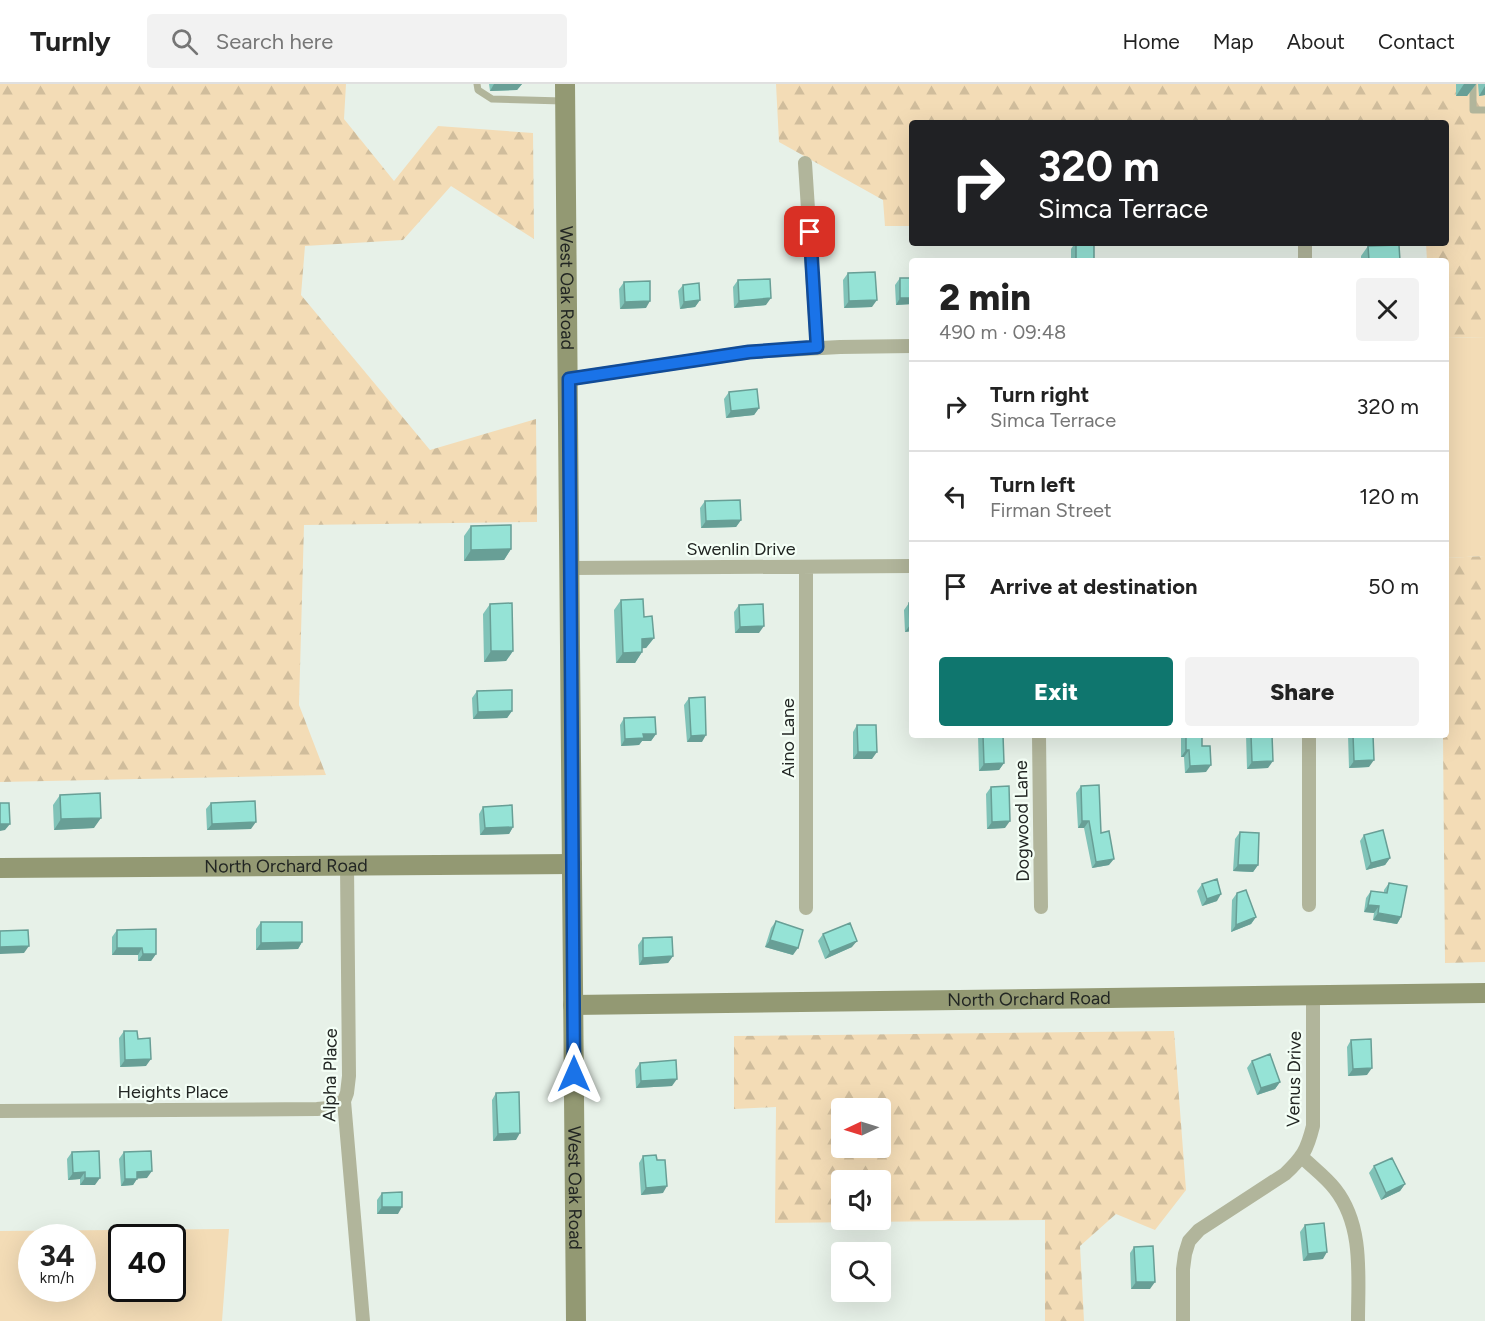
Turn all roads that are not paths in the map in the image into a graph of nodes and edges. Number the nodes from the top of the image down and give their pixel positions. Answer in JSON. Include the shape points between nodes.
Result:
{"nodes":[{"id":1,"x":477,"y":84,"type":"edge"},
{"id":2,"x":1473,"y":84,"type":"edge"},
{"id":3,"x":565,"y":93,"type":"edge"},
{"id":4,"x":1485,"y":110,"type":"edge"},
{"id":5,"x":805,"y":163,"type":"dead end"},
{"id":6,"x":909,"y":346,"type":"edge"},
{"id":7,"x":817,"y":347,"type":"junction"},
{"id":8,"x":569,"y":379,"type":"junction"},
{"id":9,"x":909,"y":566,"type":"edge"},
{"id":10,"x":806,"y":567,"type":"junction"},
{"id":11,"x":571,"y":568,"type":"junction"},
{"id":12,"x":1039,"y":738,"type":"edge"},
{"id":13,"x":1309,"y":738,"type":"edge"},
{"id":14,"x":572,"y":864,"type":"junction"},
{"id":15,"x":347,"y":865,"type":"junction"},
{"id":16,"x":0,"y":868,"type":"edge"},
{"id":17,"x":1309,"y":905,"type":"dead end"},
{"id":18,"x":1041,"y":907,"type":"dead end"},
{"id":19,"x":806,"y":908,"type":"dead end"},
{"id":20,"x":1485,"y":993,"type":"edge"},
{"id":21,"x":1313,"y":995,"type":"junction"},
{"id":22,"x":573,"y":1005,"type":"junction"},
{"id":23,"x":344,"y":1101,"type":"junction"},
{"id":24,"x":0,"y":1111,"type":"edge"},
{"id":25,"x":1301,"y":1156,"type":"junction"},
{"id":26,"x":363,"y":1321,"type":"edge"},
{"id":27,"x":576,"y":1321,"type":"edge"},
{"id":28,"x":1183,"y":1321,"type":"edge"},
{"id":29,"x":1358,"y":1321,"type":"edge"}],
"edges":[{"from":1,"to":3,"type":"lane","via":[[478,90],[492,99]]},
{"from":2,"to":4,"type":"lane","via":[[1473,110]]},
{"from":3,"to":8,"type":"street","name":"West Oak Road"},
{"from":5,"to":7,"type":"street"},
{"from":6,"to":7,"type":"street"},
{"from":7,"to":8,"type":"street","via":[[749,352]]},
{"from":8,"to":11,"type":"street","name":"West Oak Road"},
{"from":9,"to":10,"type":"street","name":"Swenlin Drive"},
{"from":10,"to":11,"type":"street","name":"Swenlin Drive"},
{"from":10,"to":19,"type":"street","name":"Aino Lane"},
{"from":11,"to":14,"type":"street","name":"West Oak Road"},
{"from":12,"to":18,"type":"street","name":"Dogwood Lane"},
{"from":13,"to":17,"type":"street"},
{"from":14,"to":15,"type":"street","name":"North Orchard Road"},
{"from":14,"to":22,"type":"street","name":"West Oak Road"},
{"from":15,"to":16,"type":"street","name":"North Orchard Road"},
{"from":15,"to":23,"type":"street","name":"Alpha Place","via":[[349,1076]]},
{"from":20,"to":21,"type":"street","name":"North Orchard Road"},
{"from":21,"to":22,"type":"street","name":"North Orchard Road"},
{"from":21,"to":25,"type":"street","name":"Venus Drive","via":[[1313,1126]]},
{"from":22,"to":27,"type":"street","name":"West Oak Road"},
{"from":23,"to":24,"type":"street","name":"Heights Place","via":[[317,1109]]},
{"from":23,"to":26,"type":"street","name":"Alpha Place"},
{"from":25,"to":28,"type":"street","via":[[1285,1174],[1199,1230],[1189,1241],[1183,1269]]},
{"from":25,"to":29,"type":"street","via":[[1334,1188],[1353,1223]]}]}
